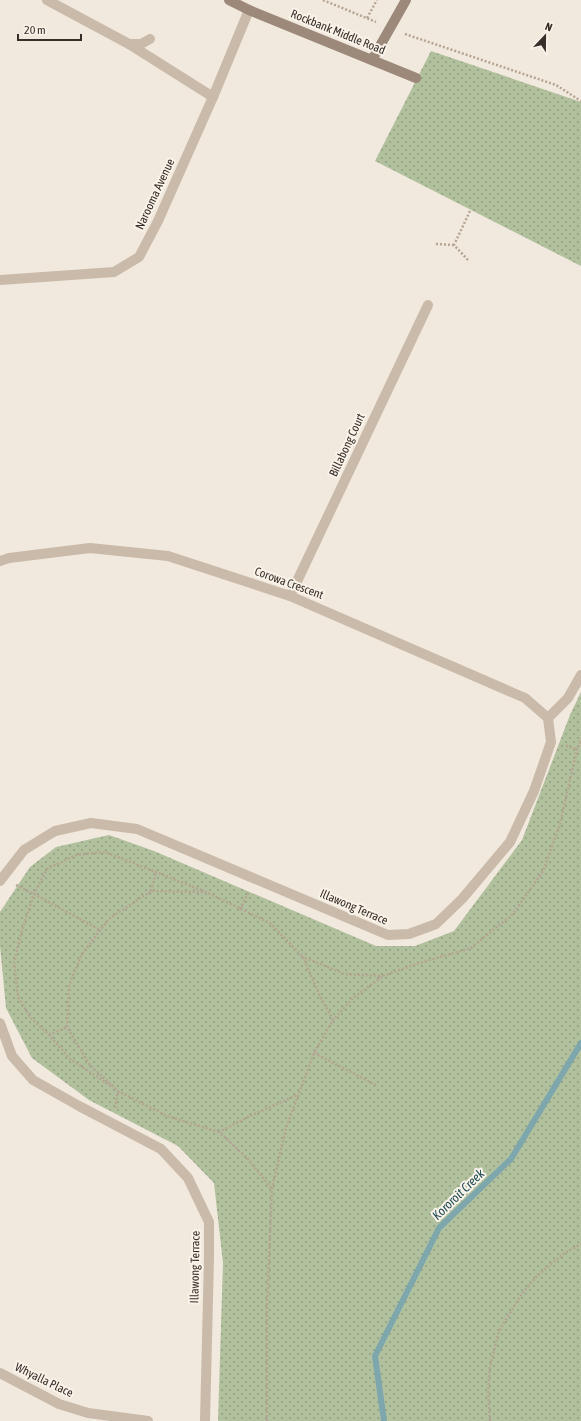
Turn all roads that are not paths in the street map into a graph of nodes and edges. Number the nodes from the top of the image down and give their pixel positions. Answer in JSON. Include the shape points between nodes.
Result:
{"nodes":[{"id":1,"x":47,"y":0,"type":"edge"},
{"id":2,"x":229,"y":0,"type":"edge"},
{"id":3,"x":406,"y":0,"type":"edge"},
{"id":4,"x":249,"y":10,"type":"junction"},
{"id":5,"x":150,"y":39,"type":"dead end"},
{"id":6,"x":129,"y":44,"type":"junction"},
{"id":7,"x":372,"y":60,"type":"junction"},
{"id":8,"x":416,"y":78,"type":"dead end"},
{"id":9,"x":213,"y":97,"type":"junction"},
{"id":10,"x":0,"y":280,"type":"edge"},
{"id":11,"x":428,"y":305,"type":"dead end"},
{"id":12,"x":0,"y":561,"type":"edge"},
{"id":13,"x":290,"y":596,"type":"junction"},
{"id":14,"x":581,"y":675,"type":"edge"},
{"id":15,"x":548,"y":718,"type":"junction"},
{"id":16,"x":1,"y":880,"type":"edge"},
{"id":17,"x":0,"y":1023,"type":"edge"},
{"id":18,"x":0,"y":1373,"type":"edge"},
{"id":19,"x":148,"y":1421,"type":"edge"},
{"id":20,"x":205,"y":1421,"type":"edge"}],
"edges":[{"from":1,"to":6,"type":"street"},
{"from":2,"to":4,"type":"street","name":"Rockbank Middle Road"},
{"from":3,"to":7,"type":"street"},
{"from":4,"to":7,"type":"street","name":"Rockbank Middle Road"},
{"from":4,"to":9,"type":"street","name":"Narooma Avenue"},
{"from":5,"to":6,"type":"street","via":[[141,44]]},
{"from":6,"to":9,"type":"street"},
{"from":7,"to":8,"type":"street","name":"Rockbank Middle Road"},
{"from":9,"to":10,"type":"street","name":"Narooma Avenue","via":[[158,221],[139,257],[114,272]]},
{"from":11,"to":13,"type":"street","name":"Billabong Court"},
{"from":12,"to":13,"type":"street","name":"Corowa Crescent","via":[[90,548],[168,556]]},
{"from":13,"to":15,"type":"street","name":"Corowa Crescent","via":[[525,698]]},
{"from":14,"to":15,"type":"street","via":[[568,698]]},
{"from":15,"to":16,"type":"street","name":"Illawong Terrace","via":[[551,742],[534,791],[510,842],[462,899],[436,924],[409,934],[388,936],[137,829],[91,823],[55,831],[24,850]]},
{"from":17,"to":20,"type":"street","name":"Illawong Terrace","via":[[12,1056],[34,1080],[161,1149],[188,1178],[209,1222]]},
{"from":18,"to":19,"type":"street","name":"Whyalla Place","via":[[59,1404],[88,1413]]}]}
